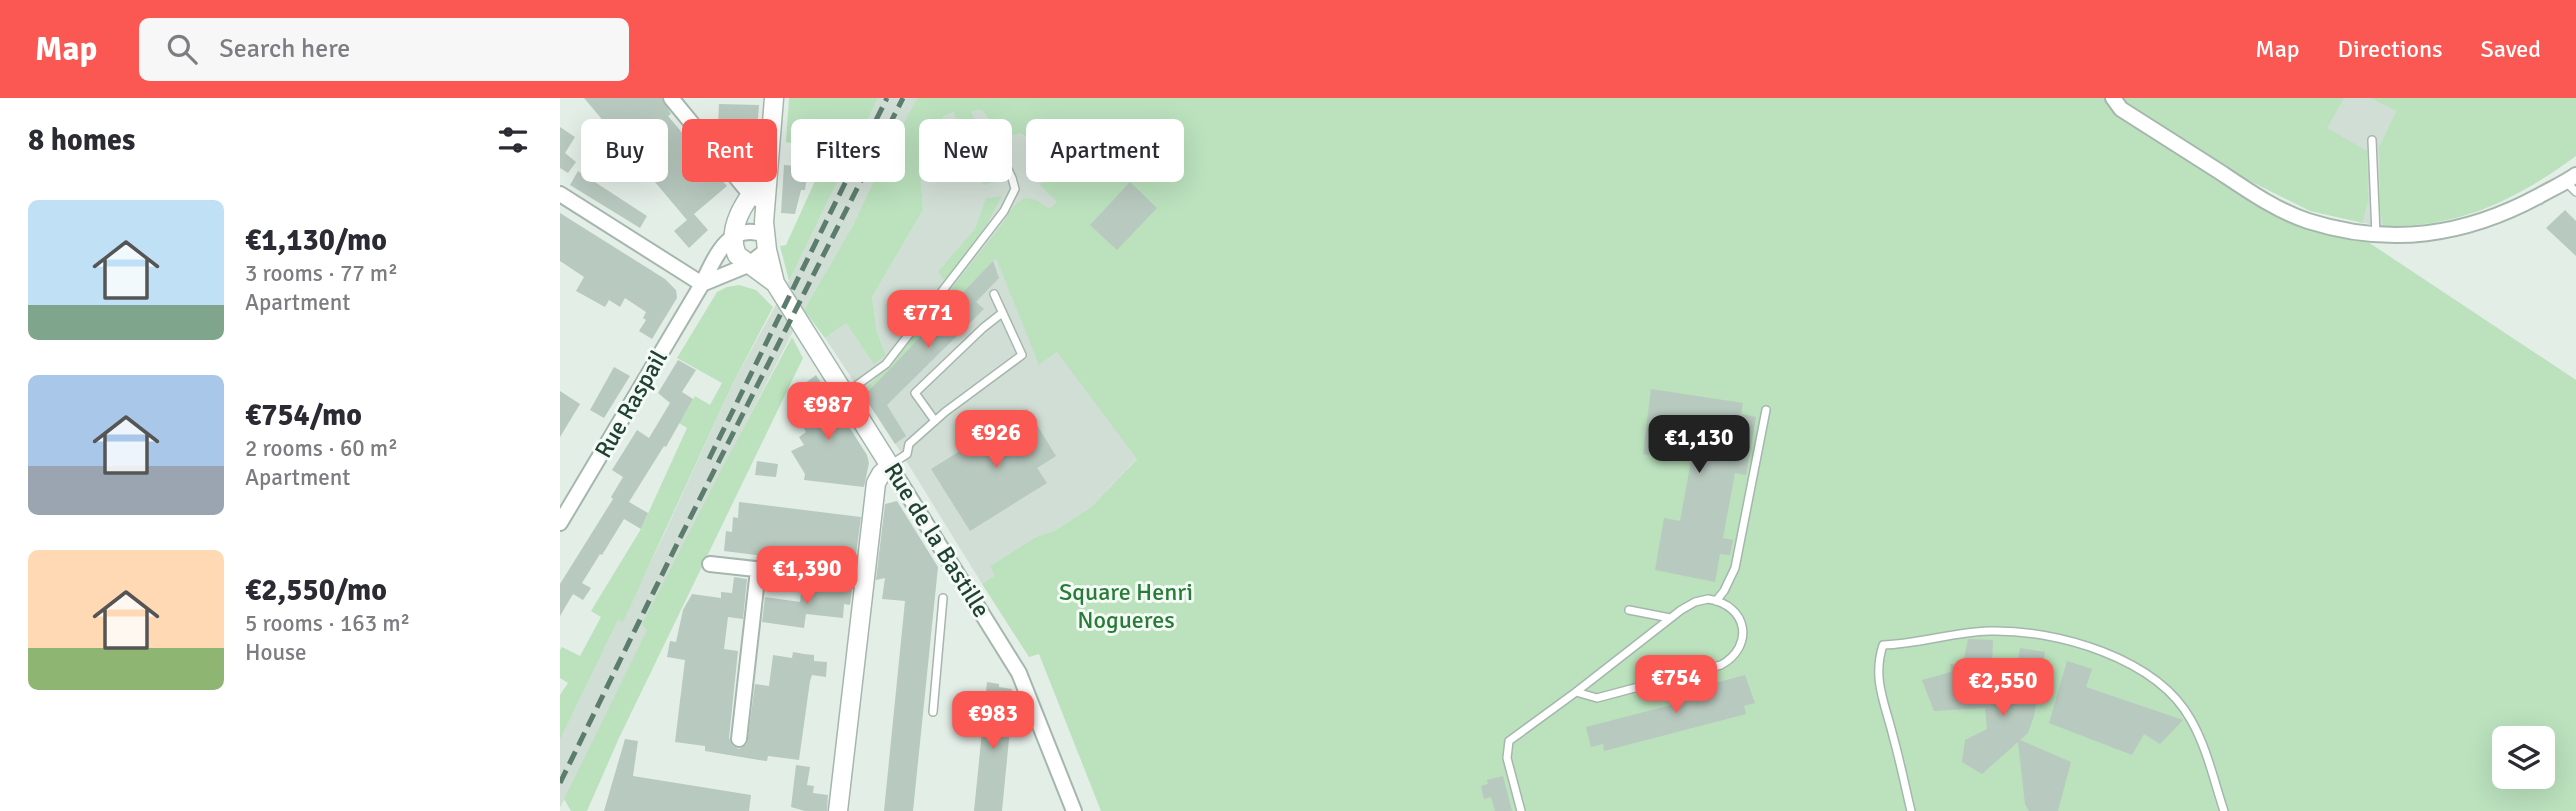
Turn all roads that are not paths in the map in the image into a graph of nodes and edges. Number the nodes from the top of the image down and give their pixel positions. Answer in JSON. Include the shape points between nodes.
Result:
{"nodes":[{"id":1,"x":671,"y":98,"type":"edge"},
{"id":2,"x":774,"y":98,"type":"edge"},
{"id":3,"x":2113,"y":98,"type":"edge"},
{"id":4,"x":2372,"y":140,"type":"dead end"},
{"id":5,"x":1012,"y":178,"type":"edge"},
{"id":6,"x":2572,"y":183,"type":"edge"},
{"id":7,"x":560,"y":194,"type":"edge"},
{"id":8,"x":758,"y":200,"type":"junction"},
{"id":9,"x":2376,"y":234,"type":"junction"},
{"id":10,"x":732,"y":236,"type":"junction"},
{"id":11,"x":766,"y":242,"type":"junction"},
{"id":12,"x":748,"y":265,"type":"junction"},
{"id":13,"x":775,"y":283,"type":"junction"},
{"id":14,"x":702,"y":284,"type":"junction"},
{"id":15,"x":994,"y":294,"type":"dead end"},
{"id":16,"x":1002,"y":313,"type":"junction"},
{"id":17,"x":845,"y":393,"type":"junction"},
{"id":18,"x":1766,"y":410,"type":"dead end"},
{"id":19,"x":936,"y":421,"type":"junction"},
{"id":20,"x":890,"y":466,"type":"junction"},
{"id":21,"x":560,"y":523,"type":"edge"},
{"id":22,"x":710,"y":564,"type":"dead end"},
{"id":23,"x":758,"y":570,"type":"junction"},
{"id":24,"x":865,"y":581,"type":"junction"},
{"id":25,"x":943,"y":598,"type":"dead end"},
{"id":26,"x":1716,"y":601,"type":"junction"},
{"id":27,"x":1629,"y":610,"type":"dead end"},
{"id":28,"x":1671,"y":618,"type":"junction"},
{"id":29,"x":1576,"y":692,"type":"junction"},
{"id":30,"x":933,"y":712,"type":"dead end"},
{"id":31,"x":739,"y":739,"type":"dead end"},
{"id":32,"x":838,"y":811,"type":"edge"},
{"id":33,"x":1074,"y":811,"type":"edge"},
{"id":34,"x":1521,"y":811,"type":"edge"},
{"id":35,"x":1911,"y":811,"type":"edge"},
{"id":36,"x":2224,"y":811,"type":"edge"}],
"edges":[{"from":1,"to":8,"type":"street"},
{"from":2,"to":8,"type":"street","via":[[769,169]]},
{"from":3,"to":9,"type":"street","via":[[2121,109],[2253,194],[2307,220]]},
{"from":4,"to":9,"type":"lane"},
{"from":5,"to":17,"type":"lane","via":[[1015,189],[1004,211],[886,364]]},
{"from":6,"to":9,"type":"street","via":[[2504,215],[2460,228],[2414,236]]},
{"from":7,"to":14,"type":"street"},
{"from":8,"to":10,"type":"street"},
{"from":8,"to":11,"type":"street","name":"Rue de la Bastille"},
{"from":10,"to":11,"type":"street","via":[[748,232]]},
{"from":10,"to":12,"type":"street","name":"Rue de la Bastille","via":[[737,255]]},
{"from":10,"to":14,"type":"street","name":"Rue Raspail"},
{"from":11,"to":12,"type":"street"},
{"from":11,"to":13,"type":"street","name":"Rue de la Bastille"},
{"from":12,"to":13,"type":"street","name":"Rue de la Bastille"},
{"from":12,"to":14,"type":"street"},
{"from":13,"to":17,"type":"street","name":"Rue de la Bastille"},
{"from":14,"to":21,"type":"street","name":"Rue Raspail"},
{"from":15,"to":16,"type":"lane"},
{"from":16,"to":19,"type":"lane","via":[[915,393]]},
{"from":16,"to":19,"type":"lane","via":[[1022,355]]},
{"from":17,"to":20,"type":"street","name":"Rue de la Bastille"},
{"from":18,"to":26,"type":"lane","via":[[1735,568]]},
{"from":19,"to":20,"type":"lane"},
{"from":20,"to":24,"type":"street","via":[[876,483]]},
{"from":20,"to":33,"type":"street","name":"Rue de la Bastille","via":[[1019,673]]},
{"from":22,"to":23,"type":"street"},
{"from":23,"to":24,"type":"street"},
{"from":23,"to":31,"type":"street"},
{"from":24,"to":32,"type":"street"},
{"from":25,"to":30,"type":"lane"},
{"from":26,"to":28,"type":"lane","via":[[1695,602]]},
{"from":26,"to":29,"type":"lane","via":[[1731,607],[1741,624],[1741,644],[1729,660],[1597,698]]},
{"from":27,"to":28,"type":"lane"},
{"from":28,"to":29,"type":"lane"},
{"from":29,"to":34,"type":"lane","via":[[1509,741],[1507,758]]},
{"from":35,"to":36,"type":"lane","via":[[1880,693],[1878,662],[1884,645],[1990,631],[2078,643],[2131,665],[2158,684],[2190,718]]}]}
